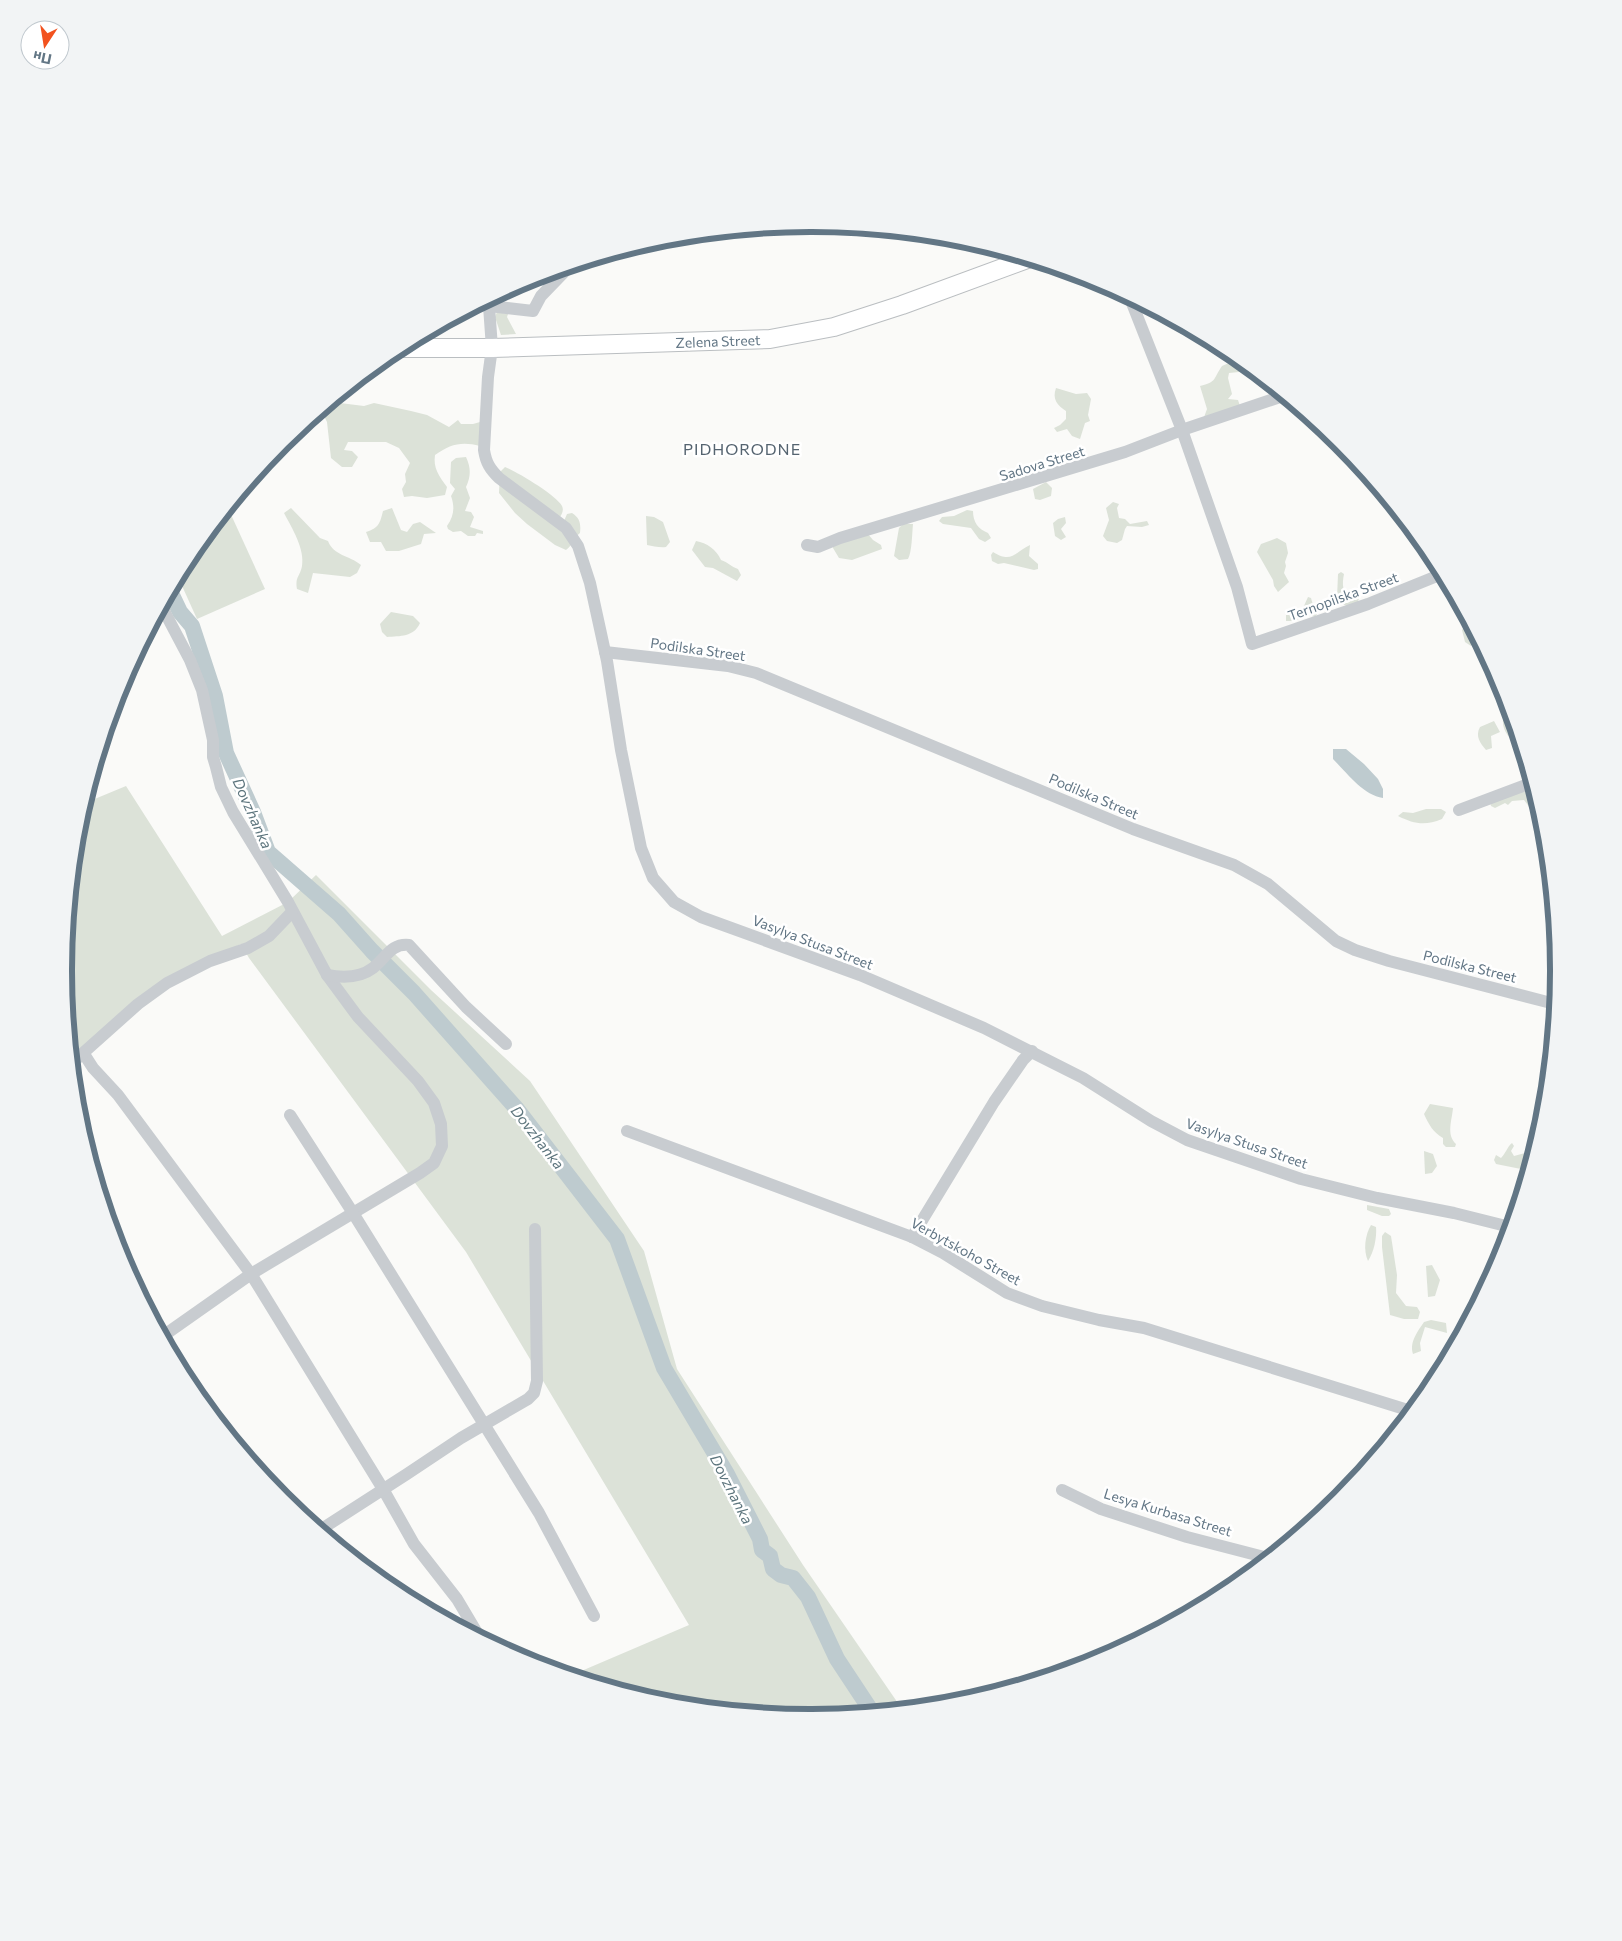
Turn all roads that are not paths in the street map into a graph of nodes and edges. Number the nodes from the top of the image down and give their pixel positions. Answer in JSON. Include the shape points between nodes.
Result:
{"nodes":[{"id":1,"x":1019,"y":262,"type":"edge"},
{"id":2,"x":560,"y":276,"type":"edge"},
{"id":3,"x":489,"y":306,"type":"edge"},
{"id":4,"x":1133,"y":306,"type":"edge"},
{"id":5,"x":485,"y":307,"type":"edge"},
{"id":6,"x":414,"y":348,"type":"edge"},
{"id":7,"x":492,"y":348,"type":"junction"},
{"id":8,"x":1277,"y":398,"type":"edge"},
{"id":9,"x":1182,"y":430,"type":"junction"},
{"id":10,"x":807,"y":545,"type":"dead end"},
{"id":11,"x":1436,"y":577,"type":"edge"},
{"id":12,"x":165,"y":613,"type":"edge"},
{"id":13,"x":605,"y":652,"type":"junction"},
{"id":14,"x":1525,"y":784,"type":"edge"},
{"id":15,"x":1459,"y":810,"type":"dead end"},
{"id":16,"x":292,"y":912,"type":"junction"},
{"id":17,"x":327,"y":975,"type":"junction"},
{"id":18,"x":1549,"y":1002,"type":"edge"},
{"id":19,"x":506,"y":1044,"type":"dead end"},
{"id":20,"x":1032,"y":1050,"type":"junction"},
{"id":21,"x":84,"y":1054,"type":"junction"},
{"id":22,"x":78,"y":1058,"type":"edge"},
{"id":23,"x":290,"y":1116,"type":"dead end"},
{"id":24,"x":627,"y":1132,"type":"dead end"},
{"id":25,"x":353,"y":1213,"type":"junction"},
{"id":26,"x":1503,"y":1225,"type":"edge"},
{"id":27,"x":535,"y":1229,"type":"dead end"},
{"id":28,"x":912,"y":1237,"type":"junction"},
{"id":29,"x":251,"y":1274,"type":"junction"},
{"id":30,"x":167,"y":1333,"type":"edge"},
{"id":31,"x":1405,"y":1409,"type":"edge"},
{"id":32,"x":484,"y":1424,"type":"junction"},
{"id":33,"x":384,"y":1489,"type":"junction"},
{"id":34,"x":1062,"y":1490,"type":"dead end"},
{"id":35,"x":325,"y":1527,"type":"edge"},
{"id":36,"x":1261,"y":1556,"type":"edge"},
{"id":37,"x":594,"y":1616,"type":"dead end"},
{"id":38,"x":474,"y":1628,"type":"edge"}],
"edges":[{"from":1,"to":7,"type":"highway","name":"Zelena Street","via":[[834,327],[770,339]]},
{"from":2,"to":3,"type":"street","via":[[532,311]]},
{"from":4,"to":9,"type":"street"},
{"from":5,"to":7,"type":"street","name":"Vasylya Stusa Street"},
{"from":6,"to":7,"type":"highway","name":"Zelena Street"},
{"from":7,"to":13,"type":"street","name":"Vasylya Stusa Street","via":[[484,450],[486,462],[499,478],[566,528],[578,546]]},
{"from":8,"to":9,"type":"street","name":"Sadova Street"},
{"from":9,"to":10,"type":"street","name":"Sadova Street","via":[[1034,481],[818,547]]},
{"from":9,"to":11,"type":"street","name":"Ternopilska Street","via":[[1237,587],[1252,644]]},
{"from":12,"to":16,"type":"street","via":[[202,690],[221,787]]},
{"from":13,"to":18,"type":"street","name":"Podilska Street","via":[[728,666],[756,673],[1133,829],[1234,865],[1268,884],[1336,941],[1355,950]]},
{"from":13,"to":20,"type":"street","name":"Vasylya Stusa Street","via":[[641,848],[653,878],[674,902],[701,917],[860,975]]},
{"from":14,"to":15,"type":"street"},
{"from":16,"to":17,"type":"street"},
{"from":16,"to":21,"type":"street","via":[[269,936],[248,948],[210,961],[167,983],[138,1004]]},
{"from":17,"to":19,"type":"street","via":[[341,978],[358,975],[375,967],[394,947],[409,945],[466,1007]]},
{"from":17,"to":25,"type":"street","via":[[358,1017],[418,1081],[434,1103],[441,1124],[442,1146],[434,1163]]},
{"from":20,"to":26,"type":"street","name":"Vasylya Stusa Street","via":[[1187,1140],[1301,1179]]},
{"from":20,"to":28,"type":"street","via":[[994,1102]]},
{"from":21,"to":22,"type":"street"},
{"from":21,"to":29,"type":"street"},
{"from":23,"to":25,"type":"street"},
{"from":24,"to":28,"type":"street","name":"Verbytskoho Street"},
{"from":25,"to":29,"type":"street"},
{"from":25,"to":32,"type":"street"},
{"from":27,"to":32,"type":"street","via":[[538,1381],[528,1399]]},
{"from":28,"to":31,"type":"street","name":"Verbytskoho Street","via":[[1007,1293],[1042,1306],[1144,1328]]},
{"from":29,"to":30,"type":"street"},
{"from":29,"to":33,"type":"street"},
{"from":32,"to":33,"type":"street"},
{"from":32,"to":37,"type":"street","via":[[539,1513]]},
{"from":33,"to":35,"type":"street"},
{"from":33,"to":38,"type":"street","via":[[414,1544],[457,1598]]},
{"from":34,"to":36,"type":"street","name":"Lesya Kurbasa Street","via":[[1110,1512]]}]}
